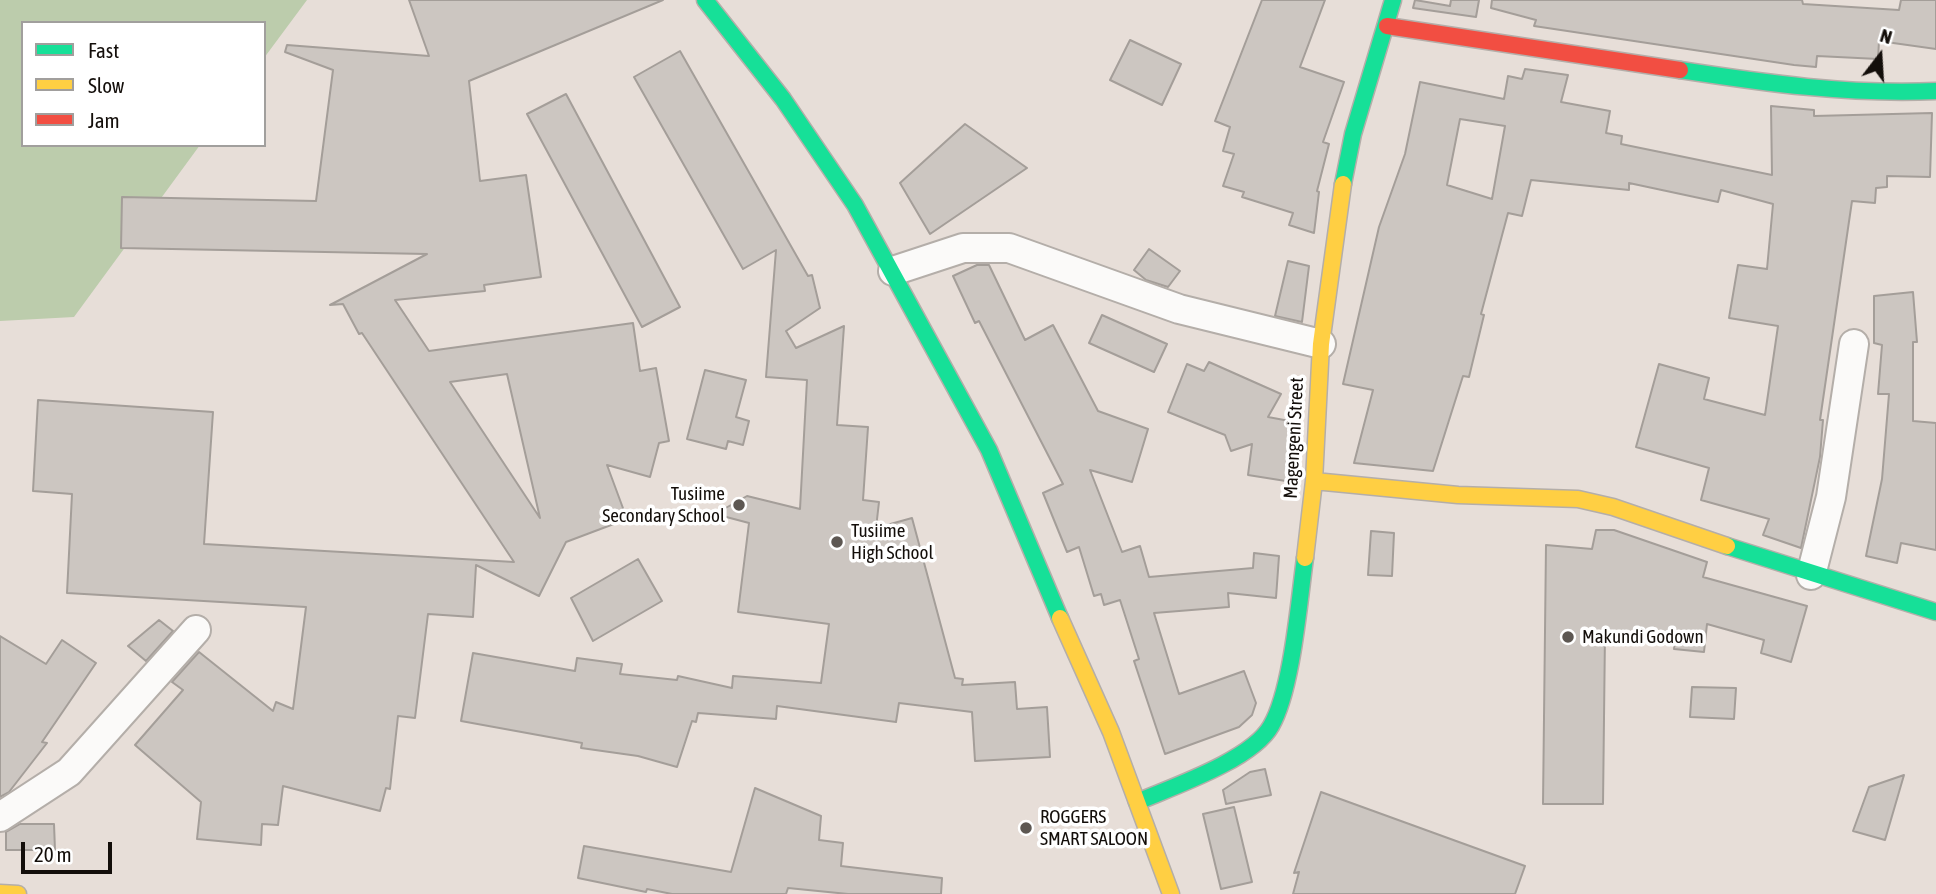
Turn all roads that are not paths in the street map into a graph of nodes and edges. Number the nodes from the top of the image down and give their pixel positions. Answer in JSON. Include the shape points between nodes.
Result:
{"nodes":[{"id":1,"x":705,"y":0,"type":"edge"},
{"id":2,"x":1394,"y":0,"type":"edge"},
{"id":3,"x":1387,"y":26,"type":"junction"},
{"id":4,"x":1936,"y":91,"type":"edge"},
{"id":5,"x":893,"y":271,"type":"junction"},
{"id":6,"x":1321,"y":344,"type":"junction"},
{"id":7,"x":1854,"y":344,"type":"dead end"},
{"id":8,"x":1314,"y":481,"type":"junction"},
{"id":9,"x":1811,"y":575,"type":"junction"},
{"id":10,"x":1936,"y":612,"type":"edge"},
{"id":11,"x":196,"y":630,"type":"dead end"},
{"id":12,"x":1137,"y":802,"type":"junction"},
{"id":13,"x":0,"y":817,"type":"edge"},
{"id":14,"x":0,"y":893,"type":"edge"},
{"id":15,"x":18,"y":894,"type":"edge"},
{"id":16,"x":1171,"y":894,"type":"edge"}],
"edges":[{"from":1,"to":5,"type":"street","via":[[783,99],[855,205]]},
{"from":2,"to":3,"type":"street","name":"Magengeni Street"},
{"from":3,"to":4,"type":"street","via":[[1792,87]]},
{"from":3,"to":6,"type":"street","name":"Magengeni Street","via":[[1353,134]]},
{"from":5,"to":6,"type":"street","via":[[963,248],[1009,248],[1179,309]]},
{"from":5,"to":12,"type":"street","via":[[989,450]]},
{"from":6,"to":8,"type":"street","name":"Magengeni Street"},
{"from":7,"to":9,"type":"street","via":[[1831,498]]},
{"from":8,"to":9,"type":"street","via":[[1458,495],[1578,499]]},
{"from":8,"to":12,"type":"street","name":"Magengeni Street","via":[[1290,663],[1271,727],[1214,770]]},
{"from":9,"to":10,"type":"street"},
{"from":11,"to":13,"type":"street","via":[[69,772]]},
{"from":12,"to":16,"type":"street"},
{"from":14,"to":15,"type":"street"}]}
